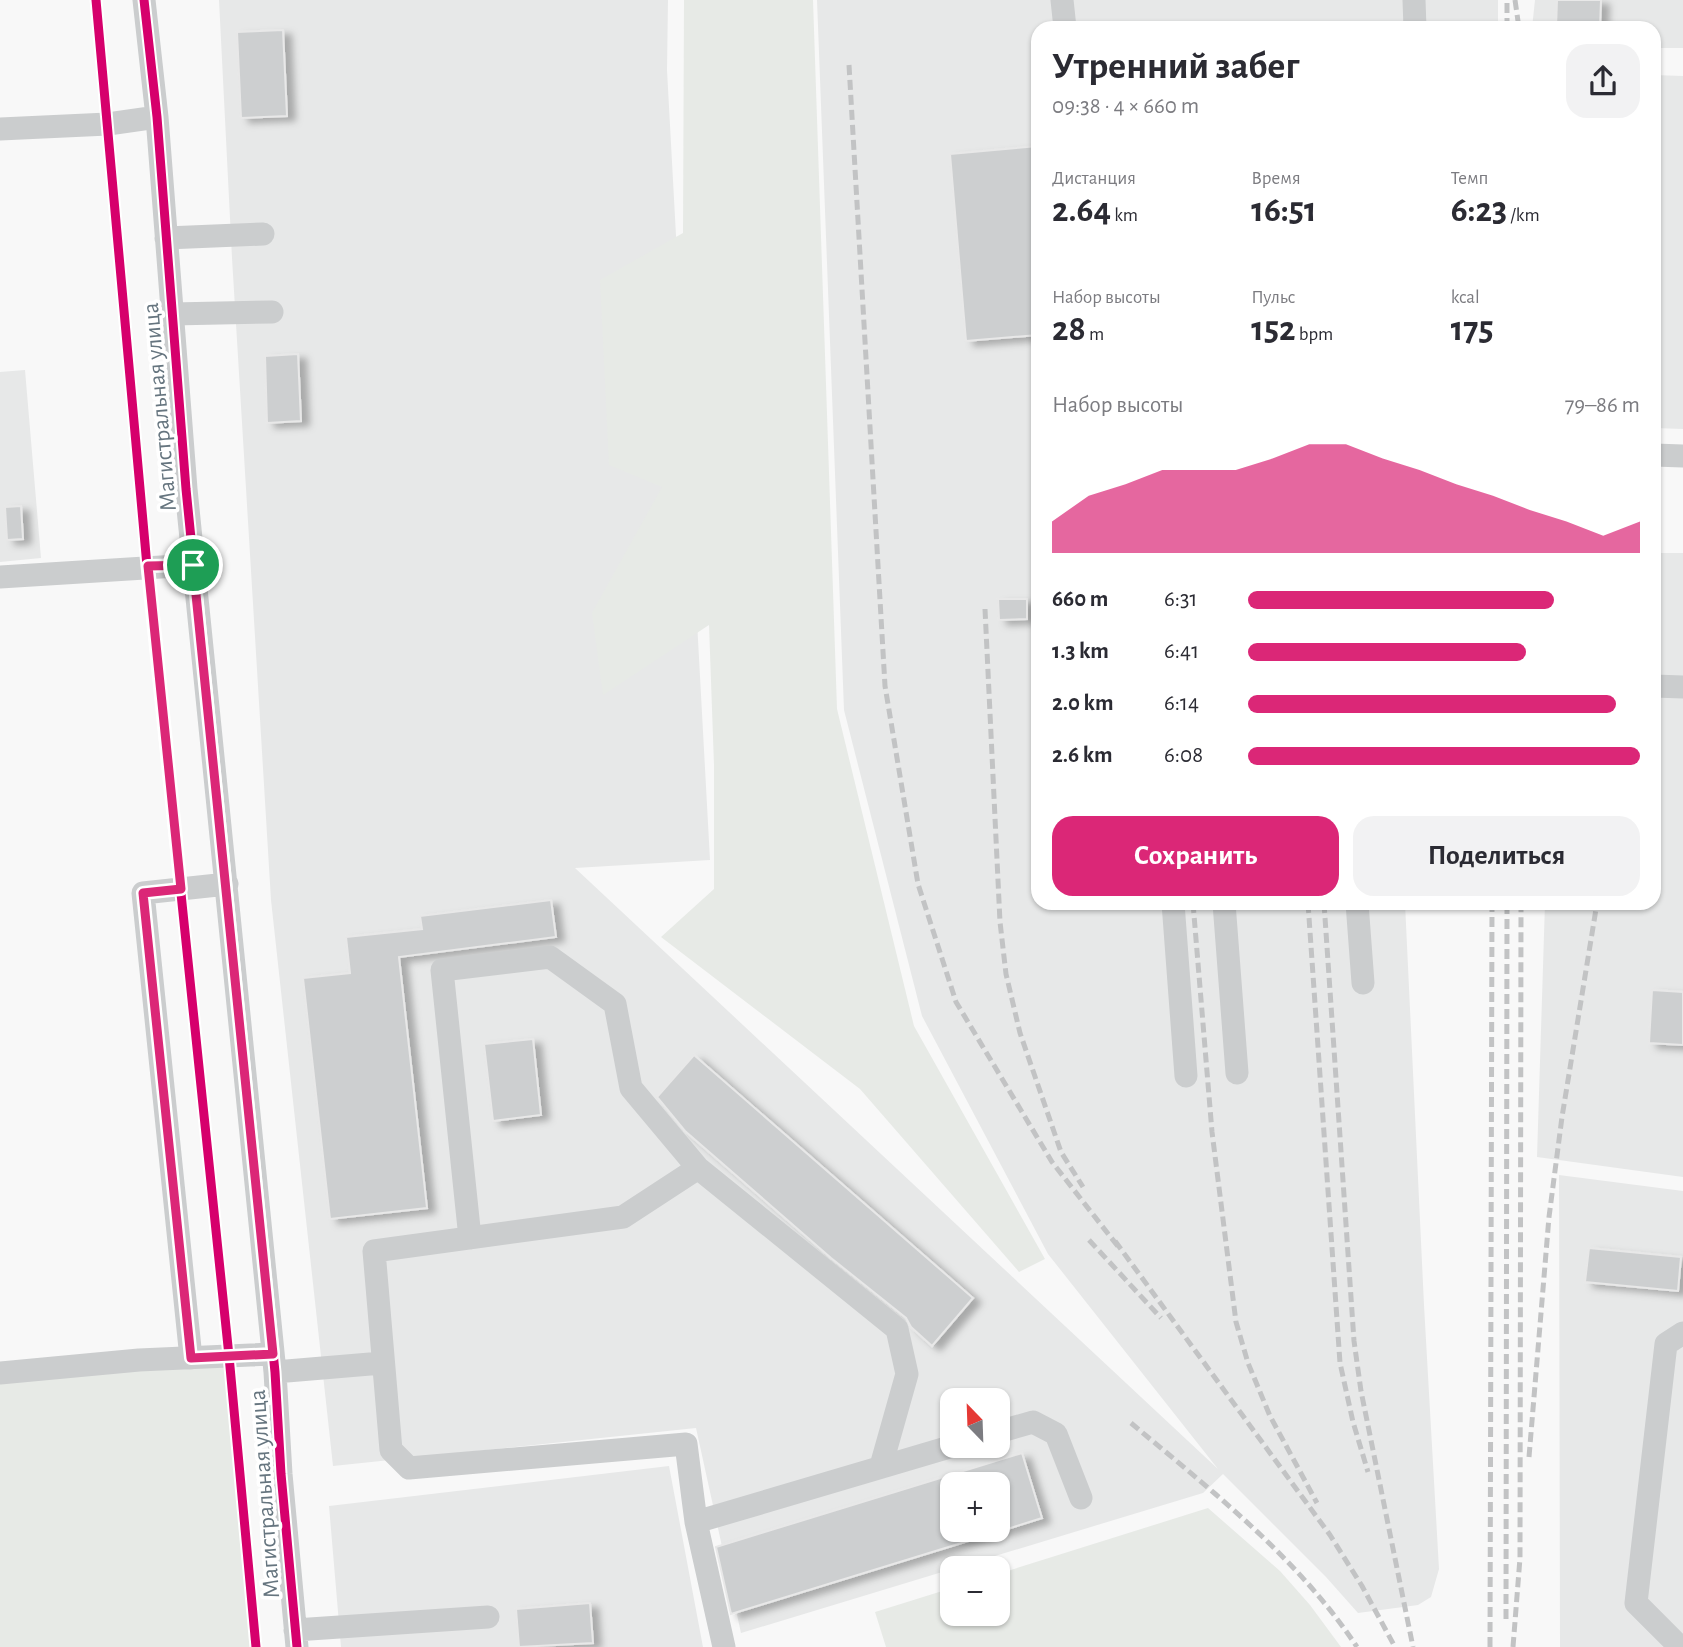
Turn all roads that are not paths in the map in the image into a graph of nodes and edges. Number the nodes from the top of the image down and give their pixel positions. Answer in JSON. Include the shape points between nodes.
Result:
{"nodes":[{"id":1,"x":144,"y":0,"type":"edge"},
{"id":2,"x":1062,"y":0,"type":"edge"},
{"id":3,"x":1414,"y":0,"type":"edge"},
{"id":4,"x":1064,"y":21,"type":"edge"},
{"id":5,"x":1415,"y":21,"type":"edge"},
{"id":6,"x":157,"y":117,"type":"junction"},
{"id":7,"x":0,"y":129,"type":"edge"},
{"id":8,"x":263,"y":234,"type":"dead end"},
{"id":9,"x":166,"y":237,"type":"junction"},
{"id":10,"x":272,"y":312,"type":"dead end"},
{"id":11,"x":172,"y":314,"type":"junction"},
{"id":12,"x":1661,"y":455,"type":"edge"},
{"id":13,"x":1683,"y":456,"type":"edge"},
{"id":14,"x":193,"y":565,"type":"junction"},
{"id":15,"x":0,"y":577,"type":"edge"},
{"id":16,"x":1661,"y":686,"type":"edge"},
{"id":17,"x":1683,"y":687,"type":"edge"},
{"id":18,"x":227,"y":884,"type":"junction"},
{"id":19,"x":1174,"y":910,"type":"edge"},
{"id":20,"x":1225,"y":910,"type":"edge"},
{"id":21,"x":1358,"y":910,"type":"edge"},
{"id":22,"x":1363,"y":984,"type":"dead end"},
{"id":23,"x":1237,"y":1073,"type":"dead end"},
{"id":24,"x":1186,"y":1076,"type":"dead end"},
{"id":25,"x":698,"y":1168,"type":"junction"},
{"id":26,"x":470,"y":1238,"type":"junction"},
{"id":27,"x":1683,"y":1333,"type":"edge"},
{"id":28,"x":191,"y":1358,"type":"junction"},
{"id":29,"x":274,"y":1363,"type":"junction"},
{"id":30,"x":382,"y":1363,"type":"junction"},
{"id":31,"x":0,"y":1373,"type":"edge"},
{"id":32,"x":1010,"y":1429,"type":"edge"},
{"id":33,"x":940,"y":1450,"type":"edge"},
{"id":34,"x":881,"y":1466,"type":"junction"},
{"id":35,"x":1081,"y":1498,"type":"dead end"},
{"id":36,"x":696,"y":1522,"type":"junction"},
{"id":37,"x":488,"y":1618,"type":"dead end"},
{"id":38,"x":296,"y":1639,"type":"edge"},
{"id":39,"x":724,"y":1647,"type":"edge"},
{"id":40,"x":1680,"y":1647,"type":"edge"}],
"edges":[{"from":1,"to":6,"type":"street","name":"Магистральная улица"},
{"from":2,"to":4,"type":"street"},
{"from":3,"to":5,"type":"street"},
{"from":6,"to":7,"type":"street"},
{"from":6,"to":9,"type":"street","name":"Магистральная улица"},
{"from":8,"to":9,"type":"street"},
{"from":9,"to":11,"type":"street","name":"Магистральная улица"},
{"from":10,"to":11,"type":"street"},
{"from":11,"to":14,"type":"street","name":"Магистральная улица"},
{"from":12,"to":13,"type":"street"},
{"from":14,"to":15,"type":"street"},
{"from":14,"to":18,"type":"street","name":"Магистральная улица"},
{"from":16,"to":17,"type":"street"},
{"from":18,"to":28,"type":"street","via":[[143,893]]},
{"from":18,"to":29,"type":"street","name":"Магистральная улица"},
{"from":19,"to":24,"type":"street"},
{"from":20,"to":23,"type":"street"},
{"from":21,"to":22,"type":"street"},
{"from":25,"to":26,"type":"street","via":[[623,1217]]},
{"from":25,"to":26,"type":"street","via":[[631,1088],[615,1004],[550,957],[442,970]]},
{"from":25,"to":34,"type":"street","via":[[897,1329],[907,1374]]},
{"from":26,"to":30,"type":"street","via":[[374,1251]]},
{"from":27,"to":40,"type":"street","via":[[1666,1344],[1636,1602]]},
{"from":28,"to":29,"type":"street"},
{"from":28,"to":31,"type":"street"},
{"from":29,"to":30,"type":"street"},
{"from":29,"to":38,"type":"street","name":"Магистральная улица"},
{"from":30,"to":36,"type":"street","via":[[391,1450],[410,1468],[686,1444]]},
{"from":32,"to":35,"type":"street","via":[[1033,1422],[1056,1434]]},
{"from":33,"to":34,"type":"street"},
{"from":34,"to":36,"type":"street"},
{"from":36,"to":39,"type":"street"},
{"from":37,"to":38,"type":"street"}]}
